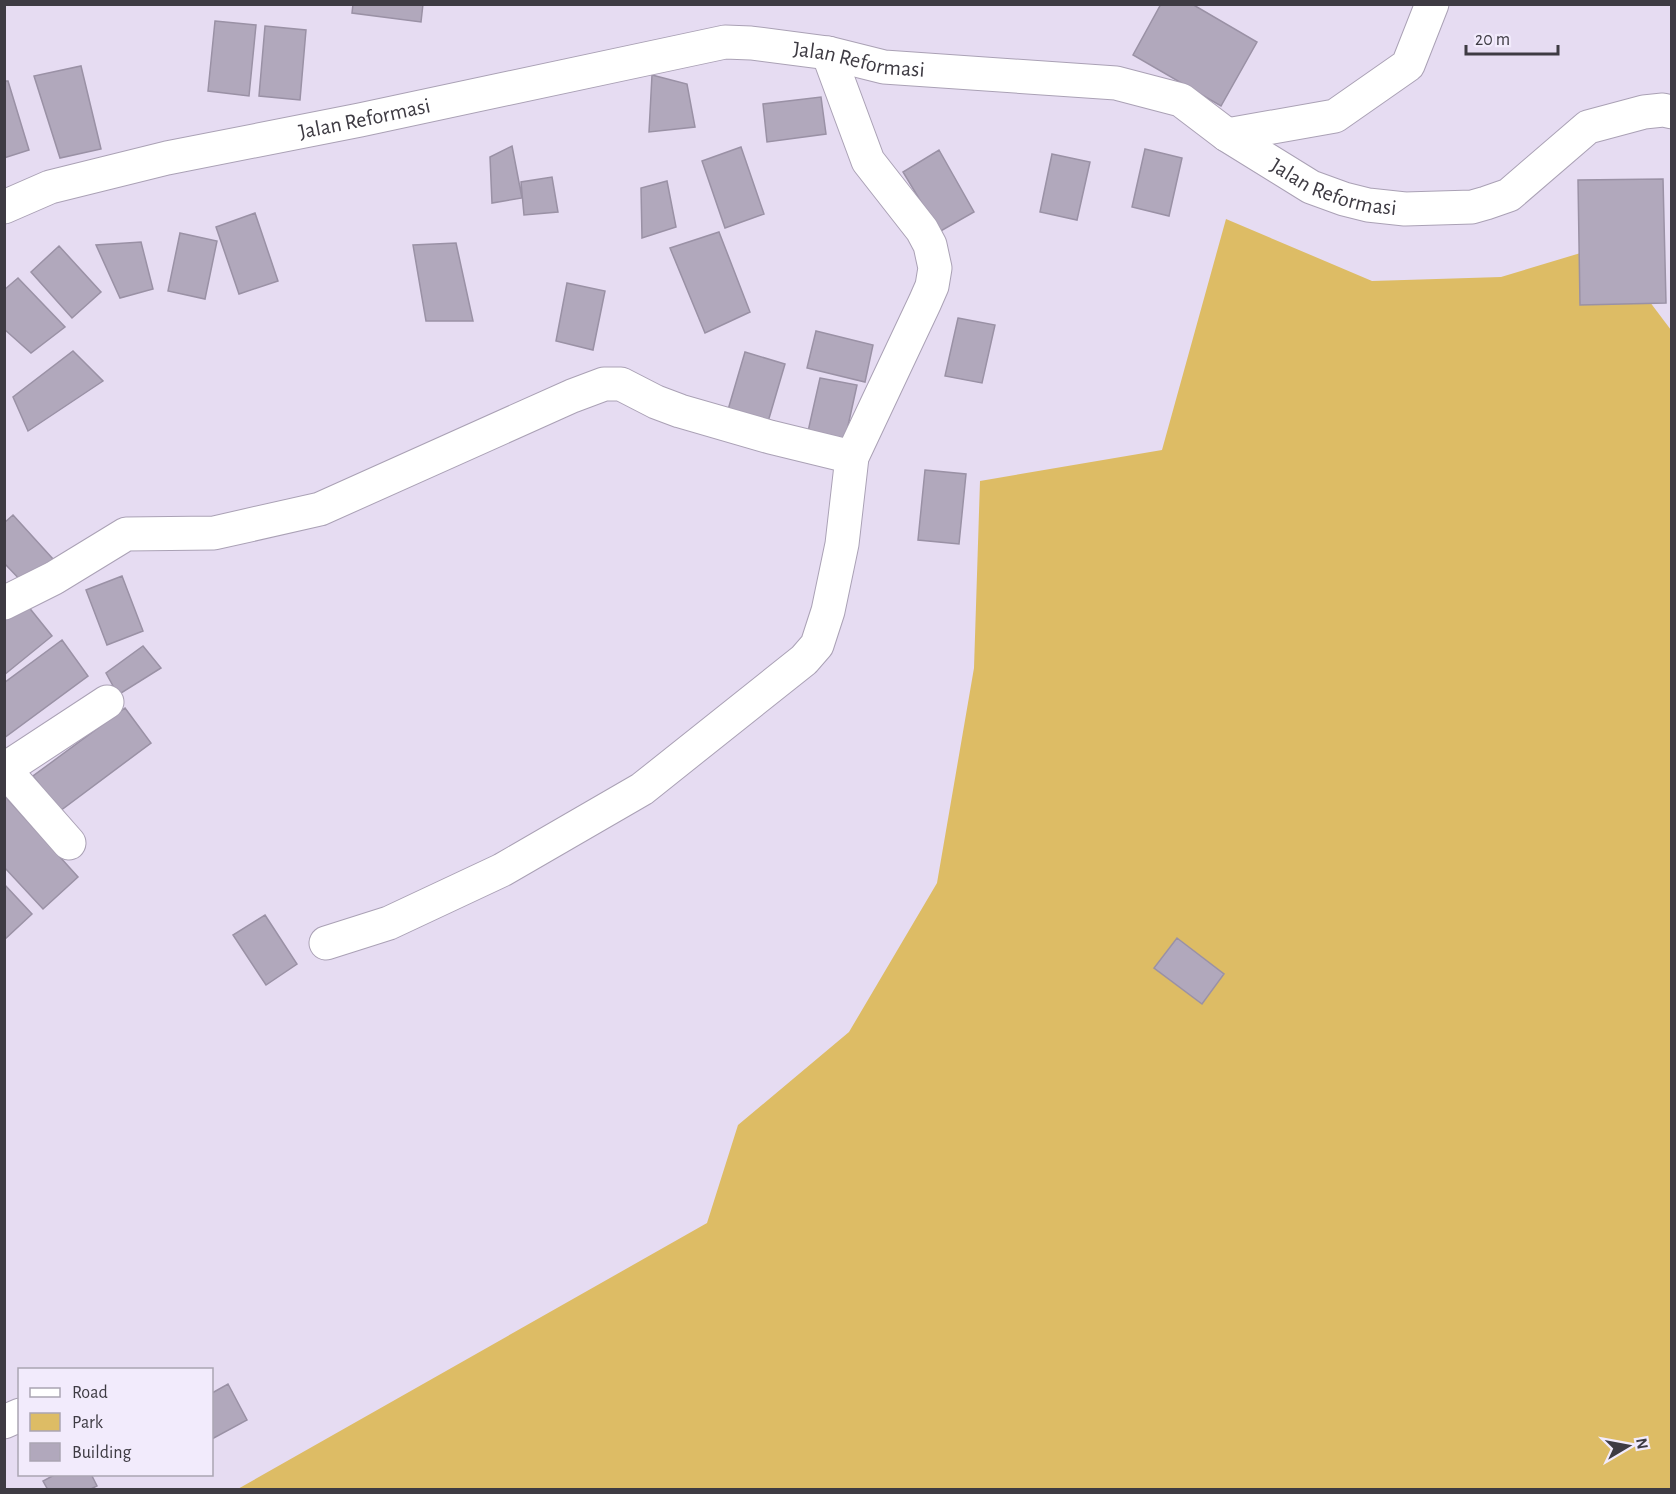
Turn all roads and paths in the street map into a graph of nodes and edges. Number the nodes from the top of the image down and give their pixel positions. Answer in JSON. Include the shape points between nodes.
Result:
{"nodes":[{"id":1,"x":1432,"y":4,"type":"edge"},
{"id":2,"x":828,"y":53,"type":"junction"},
{"id":3,"x":1671,"y":112,"type":"edge"},
{"id":4,"x":1227,"y":135,"type":"junction"},
{"id":5,"x":4,"y":207,"type":"edge"},
{"id":6,"x":852,"y":457,"type":"junction"},
{"id":7,"x":4,"y":603,"type":"edge"},
{"id":8,"x":107,"y":702,"type":"dead end"},
{"id":9,"x":5,"y":769,"type":"edge"},
{"id":10,"x":69,"y":843,"type":"dead end"},
{"id":11,"x":326,"y":943,"type":"dead end"},
{"id":12,"x":18,"y":1416,"type":"edge"},
{"id":13,"x":4,"y":1422,"type":"edge"}],
"edges":[{"from":1,"to":4,"type":"street","via":[[1408,65],[1335,117]]},
{"from":2,"to":4,"type":"street","name":"Jalan Reformasi","via":[[884,67],[1116,83],[1181,100]]},
{"from":2,"to":5,"type":"street","name":"Jalan Reformasi","via":[[725,42],[167,158],[50,187]]},
{"from":2,"to":6,"type":"street","via":[[868,161],[922,230],[935,268],[925,302]]},
{"from":3,"to":4,"type":"street","name":"Jalan Reformasi","via":[[1644,112],[1588,127],[1509,195],[1472,207],[1405,209],[1344,199],[1311,187]]},
{"from":6,"to":7,"type":"street","via":[[680,411],[621,384],[604,384],[320,509],[214,533],[126,534]]},
{"from":6,"to":11,"type":"street","via":[[842,544],[828,611],[818,645],[804,660],[642,789],[502,870],[389,923]]},
{"from":8,"to":9,"type":"street"},
{"from":9,"to":10,"type":"street"},
{"from":12,"to":13,"type":"street"}]}
